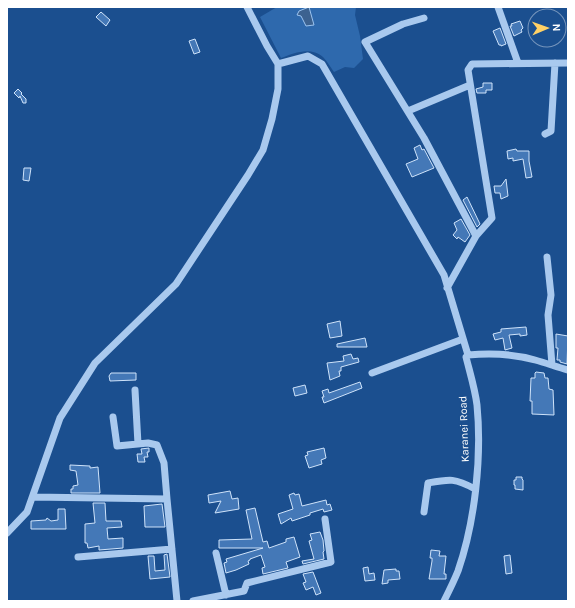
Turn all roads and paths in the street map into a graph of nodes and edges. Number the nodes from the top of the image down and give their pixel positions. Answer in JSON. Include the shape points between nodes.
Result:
{"nodes":[{"id":1,"x":247,"y":7,"type":"edge"},
{"id":2,"x":498,"y":7,"type":"edge"},
{"id":3,"x":424,"y":18,"type":"dead end"},
{"id":4,"x":518,"y":63,"type":"junction"},
{"id":5,"x":555,"y":63,"type":"junction"},
{"id":6,"x":568,"y":63,"type":"edge"},
{"id":7,"x":278,"y":64,"type":"junction"},
{"id":8,"x":470,"y":85,"type":"junction"},
{"id":9,"x":408,"y":111,"type":"junction"},
{"id":10,"x":545,"y":134,"type":"dead end"},
{"id":11,"x":476,"y":236,"type":"junction"},
{"id":12,"x":547,"y":257,"type":"dead end"},
{"id":13,"x":447,"y":288,"type":"junction"},
{"id":14,"x":463,"y":339,"type":"junction"},
{"id":15,"x":468,"y":355,"type":"junction"},
{"id":16,"x":552,"y":365,"type":"junction"},
{"id":17,"x":568,"y":370,"type":"edge"},
{"id":18,"x":372,"y":373,"type":"dead end"},
{"id":19,"x":135,"y":390,"type":"dead end"},
{"id":20,"x":113,"y":416,"type":"dead end"},
{"id":21,"x":138,"y":444,"type":"junction"},
{"id":22,"x":475,"y":489,"type":"junction"},
{"id":23,"x":33,"y":497,"type":"junction"},
{"id":24,"x":167,"y":499,"type":"junction"},
{"id":25,"x":424,"y":512,"type":"dead end"},
{"id":26,"x":325,"y":519,"type":"dead end"},
{"id":27,"x":7,"y":533,"type":"edge"},
{"id":28,"x":172,"y":549,"type":"junction"},
{"id":29,"x":216,"y":553,"type":"dead end"},
{"id":30,"x":78,"y":557,"type":"dead end"},
{"id":31,"x":226,"y":595,"type":"junction"},
{"id":32,"x":177,"y":601,"type":"edge"},
{"id":33,"x":193,"y":601,"type":"edge"},
{"id":34,"x":444,"y":601,"type":"edge"}],
"edges":[{"from":1,"to":7,"type":"street"},
{"from":2,"to":4,"type":"street"},
{"from":3,"to":9,"type":"street","via":[[403,24],[366,42]]},
{"from":4,"to":5,"type":"street"},
{"from":4,"to":8,"type":"street","via":[[472,64],[468,70]]},
{"from":5,"to":6,"type":"street"},
{"from":5,"to":10,"type":"street","via":[[551,130]]},
{"from":7,"to":13,"type":"street","name":"Karanei Road","via":[[308,56],[322,64],[444,276]]},
{"from":7,"to":23,"type":"street","via":[[278,89],[263,150],[176,284],[95,363],[60,418]]},
{"from":8,"to":9,"type":"street"},
{"from":8,"to":11,"type":"street","via":[[492,218]]},
{"from":9,"to":11,"type":"street"},
{"from":11,"to":13,"type":"street"},
{"from":12,"to":16,"type":"street","via":[[551,295],[548,315]]},
{"from":13,"to":14,"type":"street","name":"Karanei Road"},
{"from":14,"to":15,"type":"street","name":"Karanei Road"},
{"from":14,"to":18,"type":"street"},
{"from":15,"to":16,"type":"street","via":[[514,356]]},
{"from":15,"to":22,"type":"street","name":"Karanei Road","via":[[466,357],[477,404]]},
{"from":16,"to":17,"type":"street"},
{"from":19,"to":21,"type":"street"},
{"from":20,"to":21,"type":"street","via":[[117,446]]},
{"from":21,"to":24,"type":"street","via":[[157,445],[164,464]]},
{"from":22,"to":25,"type":"street","via":[[451,479],[428,483]]},
{"from":22,"to":34,"type":"street","name":"Karanei Road","via":[[469,535],[458,572]]},
{"from":23,"to":24,"type":"street"},
{"from":23,"to":27,"type":"street","via":[[27,512]]},
{"from":24,"to":28,"type":"street"},
{"from":26,"to":31,"type":"street","via":[[331,562],[247,583],[244,591]]},
{"from":28,"to":30,"type":"street"},
{"from":28,"to":32,"type":"street"},
{"from":29,"to":31,"type":"street"},
{"from":31,"to":33,"type":"street"}]}
